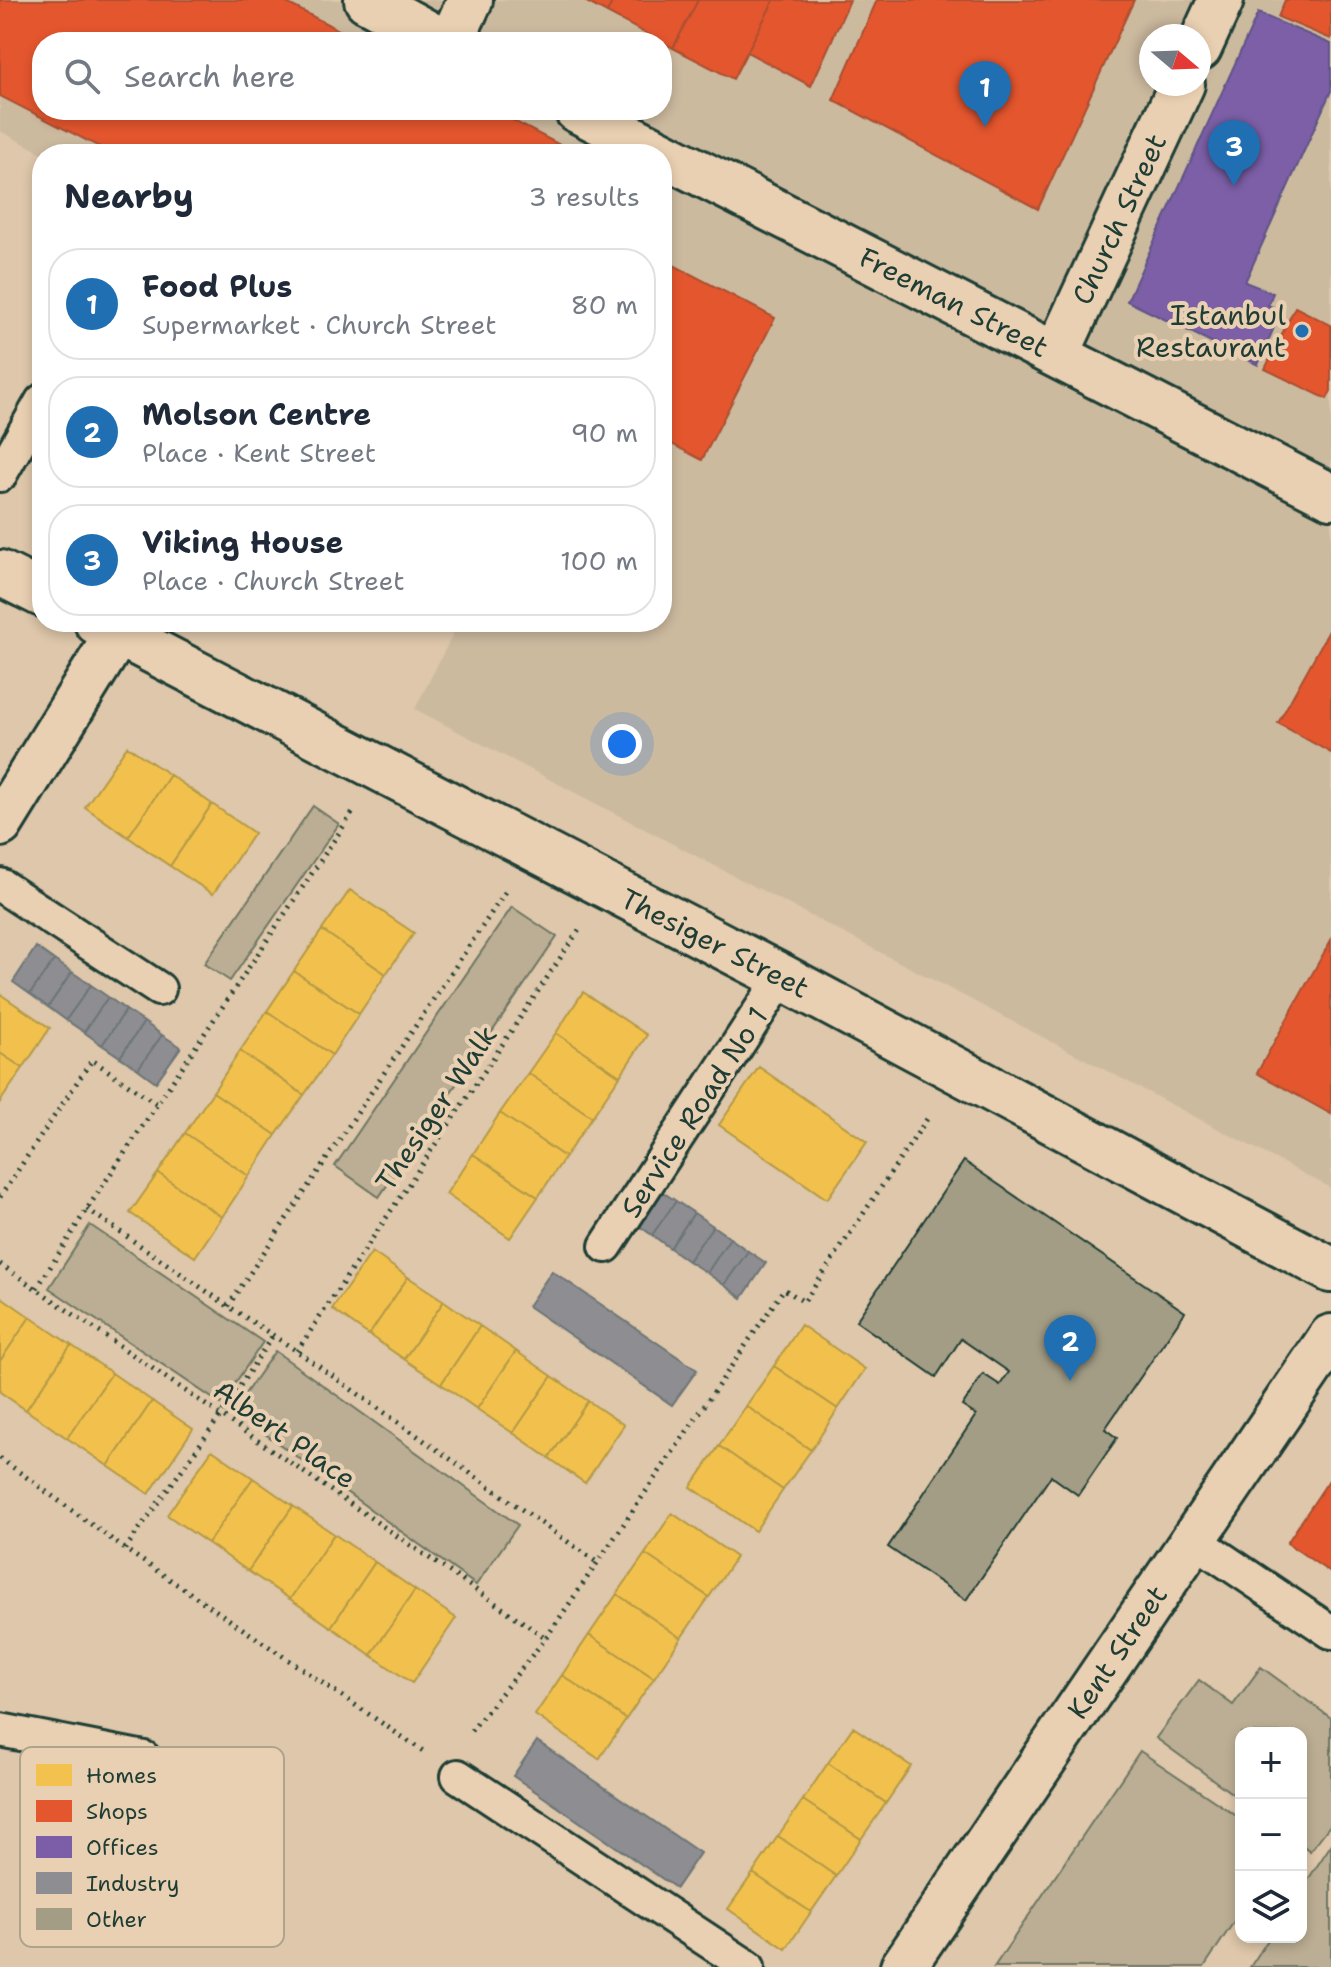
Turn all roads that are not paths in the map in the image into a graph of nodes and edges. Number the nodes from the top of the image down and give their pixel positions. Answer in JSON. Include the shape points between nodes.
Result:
{"nodes":[{"id":1,"x":367,"y":0,"type":"edge"},
{"id":2,"x":470,"y":0,"type":"edge"},
{"id":3,"x":1221,"y":0,"type":"edge"},
{"id":4,"x":1210,"y":24,"type":"edge"},
{"id":5,"x":426,"y":32,"type":"edge"},
{"id":6,"x":456,"y":32,"type":"edge"},
{"id":7,"x":1176,"y":96,"type":"edge"},
{"id":8,"x":597,"y":120,"type":"edge"},
{"id":9,"x":644,"y":144,"type":"edge"},
{"id":10,"x":672,"y":158,"type":"edge"},
{"id":11,"x":1057,"y":354,"type":"junction"},
{"id":12,"x":32,"y":419,"type":"edge"},
{"id":13,"x":0,"y":475,"type":"edge"},
{"id":14,"x":1331,"y":496,"type":"edge"},
{"id":15,"x":0,"y":573,"type":"edge"},
{"id":16,"x":32,"y":589,"type":"edge"},
{"id":17,"x":106,"y":632,"type":"edge"},
{"id":18,"x":116,"y":632,"type":"edge"},
{"id":19,"x":0,"y":824,"type":"edge"},
{"id":20,"x":0,"y":885,"type":"edge"},
{"id":21,"x":782,"y":977,"type":"junction"},
{"id":22,"x":159,"y":989,"type":"dead end"},
{"id":23,"x":606,"y":1246,"type":"dead end"},
{"id":24,"x":1331,"y":1270,"type":"edge"},
{"id":25,"x":1331,"y":1337,"type":"edge"},
{"id":26,"x":1194,"y":1540,"type":"junction"},
{"id":27,"x":1331,"y":1632,"type":"edge"},
{"id":28,"x":0,"y":1730,"type":"edge"},
{"id":29,"x":87,"y":1747,"type":"edge"},
{"id":30,"x":451,"y":1771,"type":"road end"},
{"id":31,"x":748,"y":1967,"type":"edge"},
{"id":32,"x":903,"y":1967,"type":"edge"}],
"edges":[{"from":1,"to":5,"type":"street"},
{"from":2,"to":6,"type":"street"},
{"from":3,"to":4,"type":"street"},
{"from":7,"to":11,"type":"street","name":"Church Street"},
{"from":8,"to":9,"type":"street","name":"Freeman Street"},
{"from":10,"to":11,"type":"street","name":"Freeman Street"},
{"from":11,"to":14,"type":"street","name":"Freeman Street"},
{"from":12,"to":13,"type":"lane"},
{"from":15,"to":16,"type":"street"},
{"from":17,"to":19,"type":"street"},
{"from":18,"to":21,"type":"street","name":"Thesiger Street"},
{"from":20,"to":22,"type":"lane"},
{"from":21,"to":23,"type":"lane","name":"Service Road No 1"},
{"from":21,"to":24,"type":"street","name":"Thesiger Street"},
{"from":25,"to":26,"type":"street","name":"Kent Street"},
{"from":26,"to":27,"type":"lane"},
{"from":26,"to":32,"type":"street","name":"Kent Street"},
{"from":28,"to":29,"type":"lane"},
{"from":30,"to":31,"type":"lane"}]}
